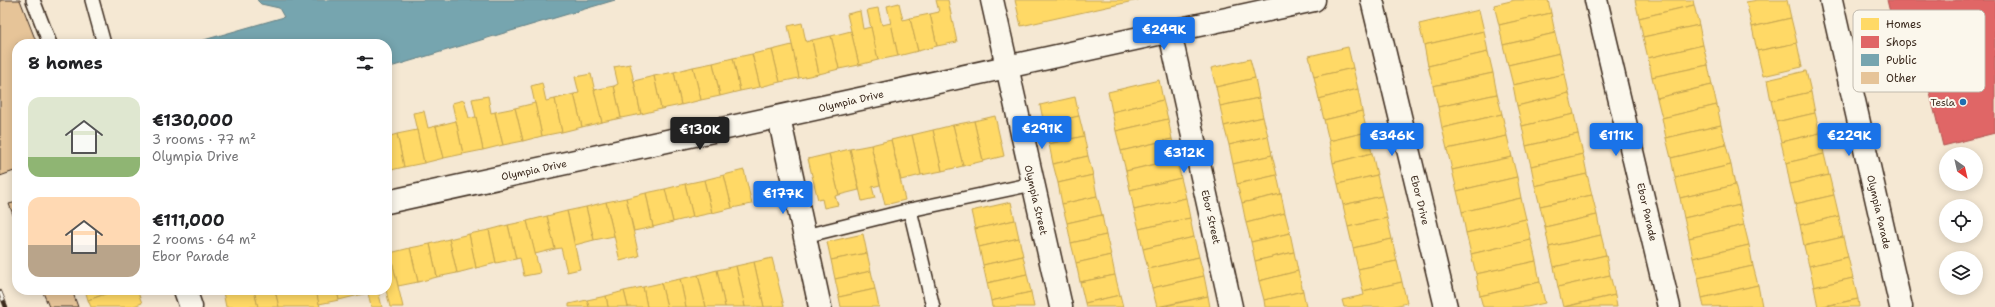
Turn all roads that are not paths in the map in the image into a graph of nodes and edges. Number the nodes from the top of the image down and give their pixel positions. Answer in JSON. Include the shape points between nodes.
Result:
{"nodes":[{"id":1,"x":33,"y":0,"type":"edge"},
{"id":2,"x":92,"y":0,"type":"edge"},
{"id":3,"x":992,"y":0,"type":"edge"},
{"id":4,"x":1314,"y":0,"type":"edge"},
{"id":5,"x":1372,"y":0,"type":"edge"},
{"id":6,"x":1596,"y":0,"type":"edge"},
{"id":7,"x":1831,"y":0,"type":"edge"},
{"id":8,"x":1170,"y":33,"type":"junction"},
{"id":9,"x":48,"y":39,"type":"edge"},
{"id":10,"x":103,"y":39,"type":"edge"},
{"id":11,"x":1006,"y":66,"type":"junction"},
{"id":12,"x":780,"y":117,"type":"junction"},
{"id":13,"x":1032,"y":184,"type":"junction"},
{"id":14,"x":392,"y":201,"type":"edge"},
{"id":15,"x":910,"y":210,"type":"junction"},
{"id":16,"x":805,"y":236,"type":"junction"},
{"id":17,"x":187,"y":295,"type":"edge"},
{"id":18,"x":191,"y":307,"type":"edge"},
{"id":19,"x":820,"y":307,"type":"edge"},
{"id":20,"x":933,"y":307,"type":"edge"},
{"id":21,"x":1061,"y":307,"type":"edge"},
{"id":22,"x":1231,"y":307,"type":"edge"},
{"id":23,"x":1446,"y":307,"type":"edge"},
{"id":24,"x":1669,"y":307,"type":"edge"},
{"id":25,"x":1901,"y":307,"type":"edge"}],
"edges":[{"from":1,"to":9,"type":"lane"},
{"from":2,"to":10,"type":"lane"},
{"from":3,"to":11,"type":"street","name":"Olympia Street"},
{"from":4,"to":8,"type":"street","name":"Olympia Drive"},
{"from":5,"to":23,"type":"street","name":"Ebor Drive"},
{"from":6,"to":24,"type":"street","name":"Ebor Parade"},
{"from":7,"to":25,"type":"street","name":"Olympia Parade"},
{"from":8,"to":11,"type":"street","name":"Olympia Drive"},
{"from":8,"to":22,"type":"street","name":"Ebor Street"},
{"from":11,"to":12,"type":"street","name":"Olympia Drive"},
{"from":11,"to":13,"type":"street","name":"Olympia Street"},
{"from":12,"to":14,"type":"street","name":"Olympia Drive"},
{"from":12,"to":16,"type":"street"},
{"from":13,"to":15,"type":"lane"},
{"from":13,"to":21,"type":"street","name":"Olympia Street"},
{"from":15,"to":16,"type":"lane"},
{"from":15,"to":20,"type":"lane"},
{"from":16,"to":19,"type":"street"},
{"from":17,"to":18,"type":"street"}]}
